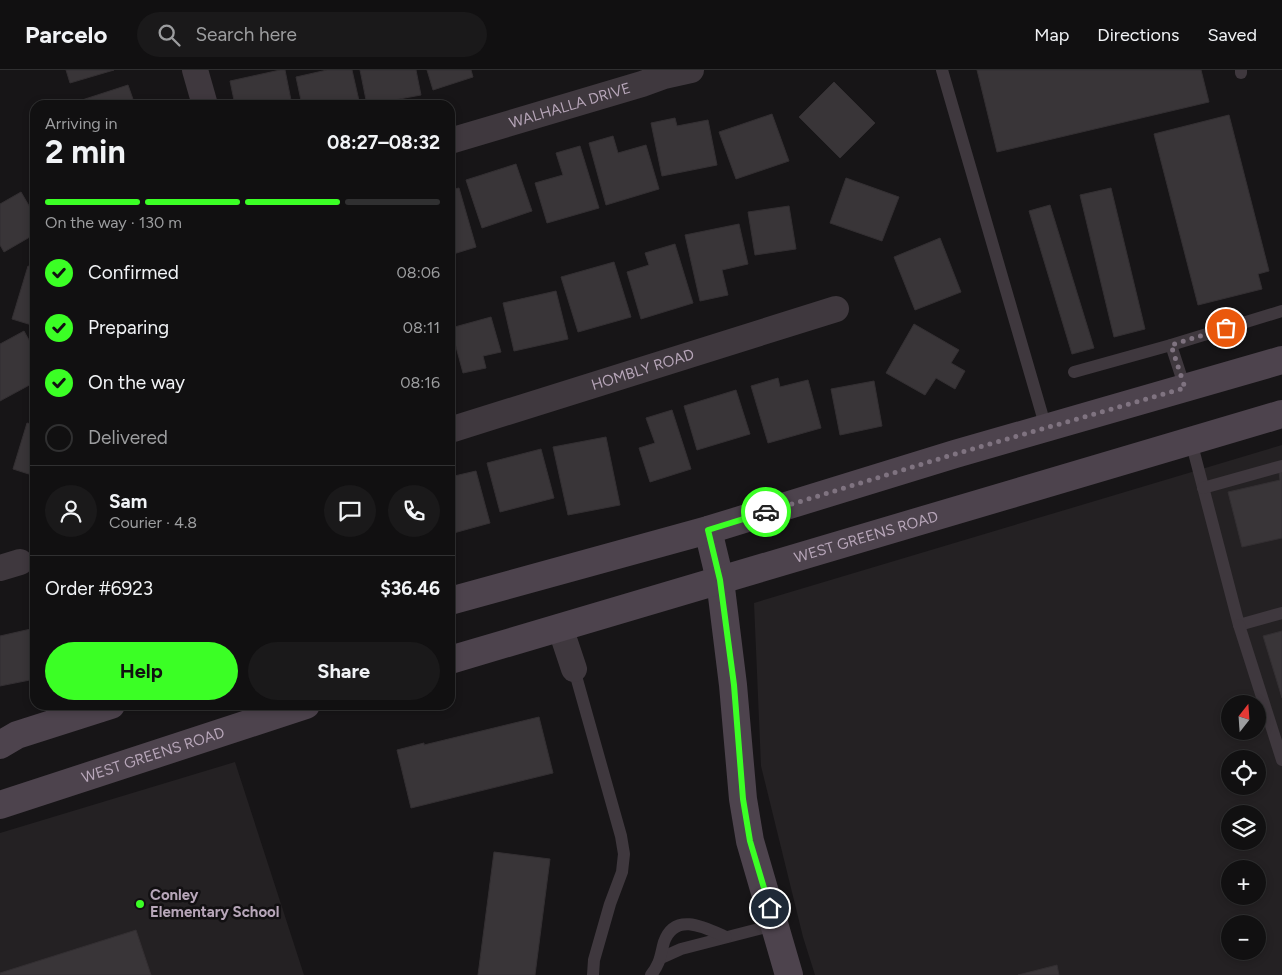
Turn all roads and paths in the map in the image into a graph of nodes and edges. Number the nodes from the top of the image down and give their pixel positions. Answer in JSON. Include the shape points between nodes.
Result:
{"nodes":[{"id":1,"x":195,"y":70,"type":"edge"},
{"id":2,"x":691,"y":70,"type":"edge"},
{"id":3,"x":942,"y":70,"type":"edge"},
{"id":4,"x":204,"y":100,"type":"edge"},
{"id":5,"x":455,"y":139,"type":"edge"},
{"id":6,"x":836,"y":310,"type":"dead end"},
{"id":7,"x":1282,"y":311,"type":"edge"},
{"id":8,"x":1171,"y":345,"type":"junction"},
{"id":9,"x":1282,"y":360,"type":"edge"},
{"id":10,"x":1074,"y":372,"type":"dead end"},
{"id":11,"x":1185,"y":388,"type":"junction"},
{"id":12,"x":1282,"y":414,"type":"edge"},
{"id":13,"x":455,"y":428,"type":"edge"},
{"id":14,"x":1046,"y":428,"type":"junction"},
{"id":15,"x":1191,"y":441,"type":"junction"},
{"id":16,"x":1282,"y":466,"type":"edge"},
{"id":17,"x":1203,"y":488,"type":"junction"},
{"id":18,"x":708,"y":530,"type":"junction"},
{"id":19,"x":720,"y":580,"type":"junction"},
{"id":20,"x":455,"y":600,"type":"edge"},
{"id":21,"x":1282,"y":613,"type":"edge"},
{"id":22,"x":1239,"y":625,"type":"junction"},
{"id":23,"x":560,"y":627,"type":"junction"},
{"id":24,"x":455,"y":658,"type":"edge"},
{"id":25,"x":574,"y":669,"type":"joint"},
{"id":26,"x":96,"y":710,"type":"edge"},
{"id":27,"x":291,"y":710,"type":"edge"},
{"id":28,"x":0,"y":744,"type":"edge"},
{"id":29,"x":1282,"y":760,"type":"edge"},
{"id":30,"x":0,"y":805,"type":"edge"},
{"id":31,"x":774,"y":925,"type":"junction"},
{"id":32,"x":726,"y":937,"type":"junction"},
{"id":33,"x":661,"y":958,"type":"junction"},
{"id":34,"x":593,"y":975,"type":"edge"},
{"id":35,"x":651,"y":975,"type":"edge"},
{"id":36,"x":788,"y":975,"type":"edge"}],
"edges":[{"from":1,"to":4,"type":"street"},
{"from":2,"to":5,"type":"street","name":"WALHALLA DRIVE"},
{"from":3,"to":14,"type":"lane"},
{"from":6,"to":13,"type":"street","name":"HOMBLY ROAD"},
{"from":7,"to":8,"type":"lane"},
{"from":8,"to":10,"type":"lane"},
{"from":8,"to":11,"type":"lane"},
{"from":9,"to":11,"type":"main road"},
{"from":11,"to":14,"type":"main road"},
{"from":12,"to":15,"type":"main road","name":"WEST GREENS ROAD"},
{"from":14,"to":18,"type":"main road"},
{"from":15,"to":17,"type":"lane"},
{"from":15,"to":19,"type":"main road","name":"WEST GREENS ROAD"},
{"from":16,"to":17,"type":"lane"},
{"from":17,"to":22,"type":"lane"},
{"from":18,"to":19,"type":"main road"},
{"from":18,"to":20,"type":"main road"},
{"from":19,"to":23,"type":"main road","name":"WEST GREENS ROAD"},
{"from":19,"to":31,"type":"main road","via":[[734,685],[743,799],[750,841]]},
{"from":21,"to":22,"type":"lane"},
{"from":22,"to":29,"type":"lane"},
{"from":23,"to":24,"type":"main road","name":"WEST GREENS ROAD"},
{"from":23,"to":25,"type":"street"},
{"from":25,"to":34,"type":"lane","via":[[624,854],[622,872],[594,960]]},
{"from":26,"to":28,"type":"main road"},
{"from":27,"to":30,"type":"main road","name":"WEST GREENS ROAD"},
{"from":31,"to":32,"type":"lane"},
{"from":31,"to":36,"type":"main road"},
{"from":32,"to":33,"type":"lane"},
{"from":32,"to":33,"type":"lane","via":[[694,925],[677,926],[665,941]]},
{"from":33,"to":35,"type":"lane"}]}
